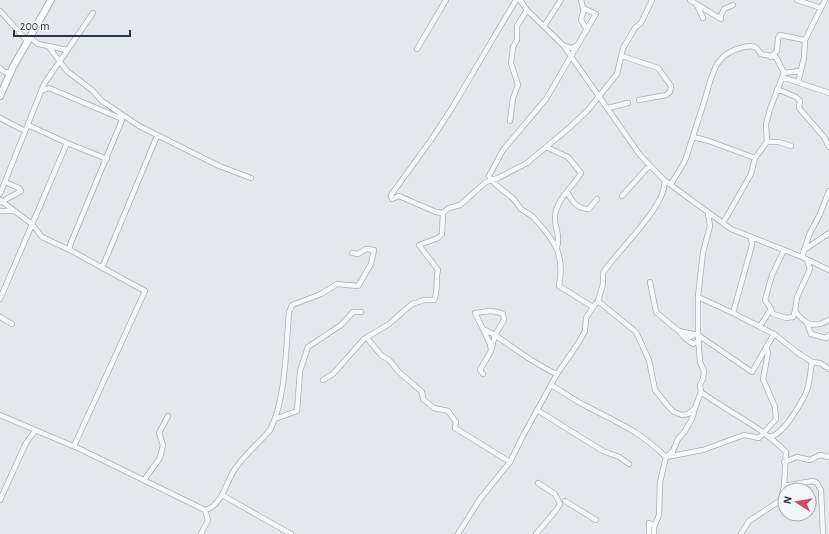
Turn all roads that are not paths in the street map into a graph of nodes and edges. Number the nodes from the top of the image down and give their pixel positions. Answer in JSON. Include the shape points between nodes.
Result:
{"nodes":[{"id":1,"x":446,"y":0,"type":"edge"},
{"id":2,"x":516,"y":0,"type":"edge"},
{"id":3,"x":520,"y":0,"type":"edge"},
{"id":4,"x":562,"y":0,"type":"edge"},
{"id":5,"x":581,"y":0,"type":"edge"},
{"id":6,"x":652,"y":0,"type":"edge"},
{"id":7,"x":797,"y":0,"type":"edge"},
{"id":8,"x":825,"y":0,"type":"edge"},
{"id":9,"x":49,"y":1,"type":"edge"},
{"id":10,"x":693,"y":2,"type":"edge"},
{"id":11,"x":733,"y":5,"type":"dead end"},
{"id":12,"x":821,"y":8,"type":"junction"},
{"id":13,"x":584,"y":9,"type":"junction"},
{"id":14,"x":527,"y":10,"type":"junction"},
{"id":15,"x":0,"y":11,"type":"edge"},
{"id":16,"x":93,"y":13,"type":"dead end"},
{"id":17,"x":703,"y":18,"type":"dead end"},
{"id":18,"x":544,"y":26,"type":"junction"},
{"id":19,"x":587,"y":30,"type":"junction"},
{"id":20,"x":30,"y":40,"type":"junction"},
{"id":21,"x":806,"y":40,"type":"junction"},
{"id":22,"x":563,"y":45,"type":"junction"},
{"id":23,"x":578,"y":45,"type":"junction"},
{"id":24,"x":48,"y":46,"type":"junction"},
{"id":25,"x":417,"y":49,"type":"dead end"},
{"id":26,"x":67,"y":50,"type":"junction"},
{"id":27,"x":571,"y":56,"type":"junction"},
{"id":28,"x":622,"y":56,"type":"junction"},
{"id":29,"x":771,"y":57,"type":"junction"},
{"id":30,"x":60,"y":60,"type":"junction"},
{"id":31,"x":0,"y":68,"type":"edge"},
{"id":32,"x":800,"y":71,"type":"junction"},
{"id":33,"x":11,"y":73,"type":"junction"},
{"id":34,"x":783,"y":75,"type":"junction"},
{"id":35,"x":798,"y":82,"type":"junction"},
{"id":36,"x":776,"y":89,"type":"junction"},
{"id":37,"x":41,"y":91,"type":"junction"},
{"id":38,"x":829,"y":94,"type":"edge"},
{"id":39,"x":0,"y":96,"type":"edge"},
{"id":40,"x":600,"y":96,"type":"junction"},
{"id":41,"x":639,"y":100,"type":"dead end"},
{"id":42,"x":628,"y":103,"type":"dead end"},
{"id":43,"x":608,"y":108,"type":"junction"},
{"id":44,"x":0,"y":118,"type":"edge"},
{"id":45,"x":510,"y":120,"type":"dead end"},
{"id":46,"x":28,"y":125,"type":"junction"},
{"id":47,"x":25,"y":131,"type":"junction"},
{"id":48,"x":157,"y":136,"type":"junction"},
{"id":49,"x":693,"y":137,"type":"junction"},
{"id":50,"x":767,"y":142,"type":"junction"},
{"id":51,"x":67,"y":143,"type":"junction"},
{"id":52,"x":791,"y":146,"type":"dead end"},
{"id":53,"x":546,"y":147,"type":"junction"},
{"id":54,"x":829,"y":147,"type":"edge"},
{"id":55,"x":755,"y":158,"type":"junction"},
{"id":56,"x":107,"y":159,"type":"junction"},
{"id":57,"x":649,"y":166,"type":"junction"},
{"id":58,"x":251,"y":178,"type":"dead end"},
{"id":59,"x":491,"y":180,"type":"junction"},
{"id":60,"x":664,"y":180,"type":"junction"},
{"id":61,"x":5,"y":182,"type":"junction"},
{"id":62,"x":671,"y":184,"type":"junction"},
{"id":63,"x":829,"y":191,"type":"edge"},
{"id":64,"x":567,"y":192,"type":"junction"},
{"id":65,"x":0,"y":194,"type":"edge"},
{"id":66,"x":622,"y":196,"type":"dead end"},
{"id":67,"x":597,"y":199,"type":"dead end"},
{"id":68,"x":1,"y":201,"type":"edge"},
{"id":69,"x":0,"y":211,"type":"edge"},
{"id":70,"x":14,"y":211,"type":"junction"},
{"id":71,"x":442,"y":213,"type":"junction"},
{"id":72,"x":708,"y":213,"type":"junction"},
{"id":73,"x":723,"y":223,"type":"junction"},
{"id":74,"x":32,"y":224,"type":"junction"},
{"id":75,"x":829,"y":233,"type":"edge"},
{"id":76,"x":751,"y":239,"type":"junction"},
{"id":77,"x":557,"y":247,"type":"junction"},
{"id":78,"x":70,"y":250,"type":"junction"},
{"id":79,"x":784,"y":250,"type":"junction"},
{"id":80,"x":804,"y":250,"type":"junction"},
{"id":81,"x":352,"y":253,"type":"dead end"},
{"id":82,"x":804,"y":258,"type":"junction"},
{"id":83,"x":102,"y":268,"type":"junction"},
{"id":84,"x":829,"y":270,"type":"edge"},
{"id":85,"x":650,"y":282,"type":"dead end"},
{"id":86,"x":698,"y":297,"type":"junction"},
{"id":87,"x":0,"y":299,"type":"edge"},
{"id":88,"x":598,"y":301,"type":"junction"},
{"id":89,"x":593,"y":307,"type":"junction"},
{"id":90,"x":771,"y":309,"type":"junction"},
{"id":91,"x":795,"y":311,"type":"junction"},
{"id":92,"x":361,"y":312,"type":"dead end"},
{"id":93,"x":733,"y":313,"type":"junction"},
{"id":94,"x":0,"y":317,"type":"edge"},
{"id":95,"x":829,"y":320,"type":"edge"},
{"id":96,"x":807,"y":323,"type":"junction"},
{"id":97,"x":12,"y":324,"type":"dead end"},
{"id":98,"x":760,"y":326,"type":"junction"},
{"id":99,"x":483,"y":329,"type":"junction"},
{"id":100,"x":679,"y":330,"type":"junction"},
{"id":101,"x":774,"y":334,"type":"junction"},
{"id":102,"x":495,"y":335,"type":"junction"},
{"id":103,"x":829,"y":335,"type":"edge"},
{"id":104,"x":367,"y":338,"type":"junction"},
{"id":105,"x":685,"y":338,"type":"junction"},
{"id":106,"x":698,"y":338,"type":"junction"},
{"id":107,"x":766,"y":347,"type":"junction"},
{"id":108,"x":491,"y":350,"type":"junction"},
{"id":109,"x":812,"y":362,"type":"junction"},
{"id":110,"x":829,"y":369,"type":"edge"},
{"id":111,"x":483,"y":374,"type":"dead end"},
{"id":112,"x":557,"y":374,"type":"junction"},
{"id":113,"x":323,"y":380,"type":"dead end"},
{"id":114,"x":551,"y":385,"type":"junction"},
{"id":115,"x":701,"y":392,"type":"junction"},
{"id":116,"x":695,"y":408,"type":"junction"},
{"id":117,"x":537,"y":410,"type":"junction"},
{"id":118,"x":0,"y":415,"type":"edge"},
{"id":119,"x":168,"y":416,"type":"dead end"},
{"id":120,"x":275,"y":419,"type":"junction"},
{"id":121,"x":35,"y":430,"type":"junction"},
{"id":122,"x":764,"y":434,"type":"junction"},
{"id":123,"x":769,"y":437,"type":"junction"},
{"id":124,"x":74,"y":446,"type":"junction"},
{"id":125,"x":829,"y":457,"type":"edge"},
{"id":126,"x":666,"y":458,"type":"junction"},
{"id":127,"x":510,"y":462,"type":"junction"},
{"id":128,"x":784,"y":462,"type":"junction"},
{"id":129,"x":629,"y":464,"type":"dead end"},
{"id":130,"x":144,"y":480,"type":"junction"},
{"id":131,"x":784,"y":482,"type":"edge"},
{"id":132,"x":538,"y":483,"type":"dead end"},
{"id":133,"x":817,"y":483,"type":"edge"},
{"id":134,"x":222,"y":495,"type":"junction"},
{"id":135,"x":556,"y":496,"type":"junction"},
{"id":136,"x":0,"y":500,"type":"edge"},
{"id":137,"x":565,"y":500,"type":"junction"},
{"id":138,"x":777,"y":503,"type":"edge"},
{"id":139,"x":560,"y":505,"type":"junction"},
{"id":140,"x":205,"y":510,"type":"junction"},
{"id":141,"x":596,"y":520,"type":"dead end"},
{"id":142,"x":655,"y":525,"type":"junction"},
{"id":143,"x":201,"y":534,"type":"edge"},
{"id":144,"x":289,"y":534,"type":"edge"},
{"id":145,"x":458,"y":534,"type":"edge"},
{"id":146,"x":536,"y":534,"type":"edge"},
{"id":147,"x":649,"y":534,"type":"edge"},
{"id":148,"x":654,"y":534,"type":"edge"},
{"id":149,"x":741,"y":534,"type":"edge"},
{"id":150,"x":823,"y":534,"type":"edge"}],
"edges":[{"from":1,"to":25,"type":"street"},
{"from":2,"to":71,"type":"street","via":[[452,108],[390,195],[392,199],[399,196]]},
{"from":3,"to":14,"type":"street"},
{"from":4,"to":18,"type":"street"},
{"from":5,"to":13,"type":"street"},
{"from":6,"to":28,"type":"street","via":[[641,23],[634,28]]},
{"from":7,"to":12,"type":"street"},
{"from":8,"to":12,"type":"street"},
{"from":9,"to":20,"type":"street"},
{"from":10,"to":11,"type":"street","via":[[721,18],[724,9]]},
{"from":10,"to":17,"type":"street"},
{"from":12,"to":21,"type":"street"},
{"from":13,"to":19,"type":"street","via":[[581,20]]},
{"from":13,"to":19,"type":"street","via":[[596,14]]},
{"from":14,"to":18,"type":"street"},
{"from":14,"to":45,"type":"street","via":[[517,26],[517,40],[513,47],[511,63],[518,85]]},
{"from":15,"to":20,"type":"street"},
{"from":16,"to":26,"type":"street"},
{"from":18,"to":22,"type":"street"},
{"from":19,"to":23,"type":"street"},
{"from":20,"to":24,"type":"street"},
{"from":20,"to":33,"type":"street"},
{"from":21,"to":29,"type":"street","via":[[780,35],[777,51]]},
{"from":21,"to":32,"type":"street"},
{"from":22,"to":23,"type":"street","via":[[571,48]]},
{"from":22,"to":27,"type":"street"},
{"from":23,"to":27,"type":"street"},
{"from":24,"to":26,"type":"street"},
{"from":24,"to":30,"type":"street"},
{"from":26,"to":30,"type":"street"},
{"from":27,"to":40,"type":"street"},
{"from":27,"to":59,"type":"street","via":[[541,106],[498,157],[489,173]]},
{"from":28,"to":40,"type":"street","via":[[617,74]]},
{"from":28,"to":41,"type":"street","via":[[658,68],[671,86],[670,92],[666,95]]},
{"from":29,"to":34,"type":"street","via":[[776,57]]},
{"from":29,"to":49,"type":"street","via":[[761,54],[756,47],[750,45],[734,49],[719,60],[712,71]]},
{"from":30,"to":37,"type":"street"},
{"from":30,"to":48,"type":"street","via":[[67,71],[102,100]]},
{"from":31,"to":33,"type":"street"},
{"from":32,"to":34,"type":"street"},
{"from":32,"to":35,"type":"street"},
{"from":33,"to":39,"type":"street"},
{"from":34,"to":35,"type":"street"},
{"from":34,"to":36,"type":"street"},
{"from":35,"to":38,"type":"street"},
{"from":36,"to":50,"type":"street","via":[[766,124]]},
{"from":36,"to":54,"type":"street","via":[[800,101],[799,108],[824,137]]},
{"from":37,"to":46,"type":"street"},
{"from":37,"to":56,"type":"street","via":[[49,88],[122,120]]},
{"from":40,"to":43,"type":"street"},
{"from":40,"to":53,"type":"street","via":[[579,119]]},
{"from":42,"to":43,"type":"street"},
{"from":43,"to":57,"type":"street"},
{"from":44,"to":47,"type":"street"},
{"from":46,"to":47,"type":"street"},
{"from":46,"to":51,"type":"street"},
{"from":47,"to":61,"type":"street"},
{"from":48,"to":58,"type":"street","via":[[219,166]]},
{"from":48,"to":83,"type":"street"},
{"from":49,"to":55,"type":"street"},
{"from":49,"to":62,"type":"street","via":[[683,164]]},
{"from":50,"to":52,"type":"street"},
{"from":50,"to":55,"type":"street"},
{"from":51,"to":56,"type":"street"},
{"from":51,"to":74,"type":"street"},
{"from":53,"to":59,"type":"street","via":[[520,167]]},
{"from":53,"to":64,"type":"street","via":[[568,158],[581,173]]},
{"from":55,"to":73,"type":"street","via":[[751,174]]},
{"from":56,"to":78,"type":"street"},
{"from":57,"to":60,"type":"street"},
{"from":57,"to":66,"type":"street"},
{"from":59,"to":71,"type":"street","via":[[460,205]]},
{"from":59,"to":77,"type":"street","via":[[534,219]]},
{"from":60,"to":62,"type":"street"},
{"from":60,"to":88,"type":"street","via":[[666,185],[662,195],[648,217],[603,273]]},
{"from":61,"to":65,"type":"street"},
{"from":61,"to":68,"type":"street","via":[[21,191]]},
{"from":62,"to":72,"type":"street"},
{"from":63,"to":80,"type":"street"},
{"from":64,"to":67,"type":"street","via":[[577,206],[583,209],[589,209]]},
{"from":64,"to":77,"type":"street","via":[[555,215],[559,237]]},
{"from":68,"to":70,"type":"street"},
{"from":69,"to":70,"type":"street"},
{"from":70,"to":74,"type":"street"},
{"from":71,"to":104,"type":"street","via":[[442,234],[419,245],[438,270],[438,286],[434,300],[412,304],[389,324]]},
{"from":72,"to":73,"type":"street"},
{"from":72,"to":86,"type":"street","via":[[710,226],[703,252]]},
{"from":73,"to":76,"type":"street"},
{"from":74,"to":78,"type":"street","via":[[42,237]]},
{"from":74,"to":87,"type":"street"},
{"from":75,"to":80,"type":"street"},
{"from":76,"to":79,"type":"street","via":[[761,240]]},
{"from":76,"to":93,"type":"street","via":[[752,245]]},
{"from":77,"to":89,"type":"street","via":[[562,270],[559,286]]},
{"from":78,"to":83,"type":"street"},
{"from":79,"to":82,"type":"street"},
{"from":79,"to":90,"type":"street","via":[[772,274],[765,300]]},
{"from":80,"to":82,"type":"street"},
{"from":81,"to":120,"type":"street","via":[[358,254],[366,249],[374,250],[371,264],[358,286],[337,284],[321,294],[292,305],[289,312],[280,401]]},
{"from":82,"to":84,"type":"street"},
{"from":82,"to":91,"type":"street","via":[[810,269],[796,297]]},
{"from":83,"to":124,"type":"street","via":[[145,291]]},
{"from":85,"to":100,"type":"street","via":[[656,312]]},
{"from":86,"to":93,"type":"street"},
{"from":86,"to":106,"type":"street"},
{"from":88,"to":89,"type":"street"},
{"from":88,"to":116,"type":"street","via":[[636,332],[649,360],[655,390],[668,406],[682,415]]},
{"from":89,"to":112,"type":"street","via":[[586,318],[579,342]]},
{"from":90,"to":91,"type":"street","via":[[773,314],[786,318],[793,317]]},
{"from":90,"to":98,"type":"street"},
{"from":91,"to":96,"type":"street"},
{"from":92,"to":120,"type":"street","via":[[353,312],[308,347],[300,371],[297,411]]},
{"from":93,"to":98,"type":"street"},
{"from":94,"to":97,"type":"street"},
{"from":95,"to":96,"type":"street","via":[[816,324]]},
{"from":96,"to":103,"type":"street","via":[[811,334],[826,338]]},
{"from":98,"to":101,"type":"street"},
{"from":99,"to":102,"type":"street"},
{"from":99,"to":102,"type":"street","via":[[475,313],[498,311],[503,314],[504,320]]},
{"from":99,"to":108,"type":"street"},
{"from":100,"to":105,"type":"street"},
{"from":100,"to":106,"type":"street"},
{"from":101,"to":107,"type":"street"},
{"from":101,"to":109,"type":"street"},
{"from":102,"to":108,"type":"street"},
{"from":102,"to":112,"type":"street","via":[[517,348],[536,364]]},
{"from":104,"to":113,"type":"street"},
{"from":104,"to":127,"type":"street","via":[[382,356],[422,392],[423,399],[434,408],[448,411],[456,422],[454,428]]},
{"from":105,"to":106,"type":"street"},
{"from":105,"to":106,"type":"street","via":[[693,344]]},
{"from":106,"to":107,"type":"street","via":[[752,372]]},
{"from":106,"to":115,"type":"street","via":[[700,362],[704,371]]},
{"from":107,"to":122,"type":"street","via":[[768,353],[762,378],[775,407],[776,419]]},
{"from":108,"to":111,"type":"street","via":[[480,366]]},
{"from":109,"to":110,"type":"street","via":[[820,363]]},
{"from":109,"to":123,"type":"street","via":[[805,395],[784,428],[775,436]]},
{"from":112,"to":114,"type":"street"},
{"from":114,"to":117,"type":"street"},
{"from":114,"to":126,"type":"street","via":[[585,406],[635,431],[651,442]]},
{"from":115,"to":116,"type":"street"},
{"from":115,"to":122,"type":"street"},
{"from":116,"to":126,"type":"street","via":[[685,432]]},
{"from":117,"to":127,"type":"street"},
{"from":117,"to":129,"type":"street"},
{"from":118,"to":121,"type":"street"},
{"from":119,"to":130,"type":"street","via":[[159,433],[163,445],[160,458]]},
{"from":120,"to":134,"type":"street","via":[[270,430],[235,468]]},
{"from":121,"to":124,"type":"street"},
{"from":121,"to":136,"type":"street","via":[[26,443]]},
{"from":122,"to":123,"type":"street"},
{"from":122,"to":126,"type":"street","via":[[759,438],[744,435],[703,450]]},
{"from":123,"to":128,"type":"street","via":[[786,452]]},
{"from":124,"to":130,"type":"street"},
{"from":125,"to":128,"type":"street","via":[[820,455],[810,460],[797,457]]},
{"from":126,"to":142,"type":"street","via":[[660,482],[659,515]]},
{"from":127,"to":145,"type":"street","via":[[480,499]]},
{"from":128,"to":131,"type":"street"},
{"from":130,"to":140,"type":"street"},
{"from":132,"to":135,"type":"street"},
{"from":133,"to":150,"type":"street","via":[[821,490]]},
{"from":134,"to":140,"type":"street","via":[[211,509]]},
{"from":134,"to":144,"type":"street"},
{"from":135,"to":137,"type":"street"},
{"from":135,"to":139,"type":"street"},
{"from":137,"to":139,"type":"street"},
{"from":137,"to":141,"type":"street"},
{"from":138,"to":149,"type":"street","via":[[749,521]]},
{"from":139,"to":146,"type":"street"},
{"from":140,"to":143,"type":"street","via":[[208,520]]},
{"from":142,"to":147,"type":"street","via":[[649,523]]},
{"from":142,"to":148,"type":"street"}]}
